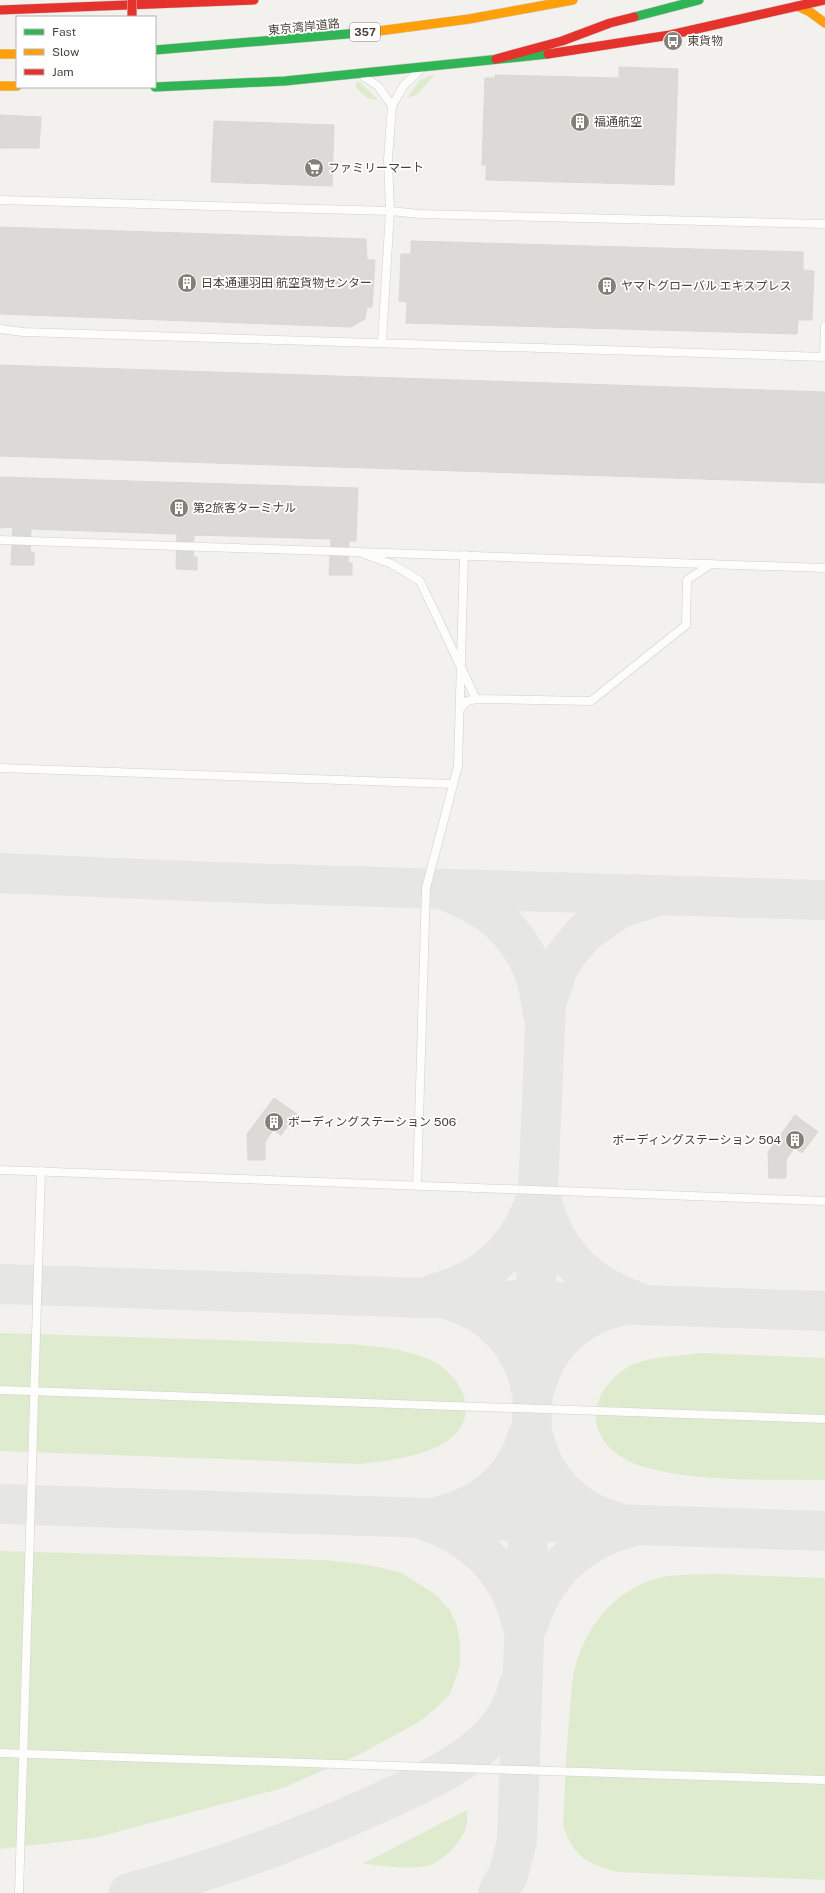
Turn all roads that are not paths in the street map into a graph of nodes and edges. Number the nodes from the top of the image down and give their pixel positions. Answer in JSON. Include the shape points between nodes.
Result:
{"nodes":[{"id":1,"x":123,"y":0,"type":"edge"},
{"id":2,"x":132,"y":0,"type":"edge"},
{"id":3,"x":254,"y":0,"type":"edge"},
{"id":4,"x":573,"y":0,"type":"edge"},
{"id":5,"x":699,"y":0,"type":"edge"},
{"id":6,"x":824,"y":0,"type":"edge"},
{"id":7,"x":797,"y":6,"type":"junction"},
{"id":8,"x":0,"y":11,"type":"edge"},
{"id":9,"x":124,"y":16,"type":"edge"},
{"id":10,"x":132,"y":16,"type":"edge"},
{"id":11,"x":825,"y":23,"type":"edge"},
{"id":12,"x":156,"y":50,"type":"edge"},
{"id":13,"x":0,"y":54,"type":"edge"},
{"id":14,"x":16,"y":54,"type":"edge"},
{"id":15,"x":496,"y":60,"type":"junction"},
{"id":16,"x":430,"y":65,"type":"junction"},
{"id":17,"x":355,"y":73,"type":"junction"},
{"id":18,"x":0,"y":86,"type":"edge"},
{"id":19,"x":16,"y":86,"type":"edge"},
{"id":20,"x":156,"y":87,"type":"edge"},
{"id":21,"x":392,"y":106,"type":"junction"},
{"id":22,"x":0,"y":200,"type":"edge"},
{"id":23,"x":390,"y":211,"type":"junction"},
{"id":24,"x":825,"y":224,"type":"edge"},
{"id":25,"x":825,"y":326,"type":"edge"},
{"id":26,"x":0,"y":329,"type":"edge"},
{"id":27,"x":382,"y":342,"type":"junction"},
{"id":28,"x":825,"y":357,"type":"edge"},
{"id":29,"x":0,"y":540,"type":"edge"},
{"id":30,"x":357,"y":551,"type":"junction"},
{"id":31,"x":464,"y":555,"type":"junction"},
{"id":32,"x":712,"y":564,"type":"junction"},
{"id":33,"x":825,"y":568,"type":"edge"},
{"id":34,"x":461,"y":667,"type":"junction"},
{"id":35,"x":476,"y":699,"type":"junction"},
{"id":36,"x":460,"y":709,"type":"junction"},
{"id":37,"x":0,"y":768,"type":"edge"},
{"id":38,"x":453,"y":784,"type":"junction"},
{"id":39,"x":0,"y":1170,"type":"edge"},
{"id":40,"x":41,"y":1171,"type":"junction"},
{"id":41,"x":417,"y":1186,"type":"junction"},
{"id":42,"x":825,"y":1201,"type":"edge"},
{"id":43,"x":0,"y":1390,"type":"edge"},
{"id":44,"x":34,"y":1392,"type":"junction"},
{"id":45,"x":825,"y":1419,"type":"edge"},
{"id":46,"x":0,"y":1753,"type":"edge"},
{"id":47,"x":24,"y":1754,"type":"junction"},
{"id":48,"x":825,"y":1780,"type":"edge"},
{"id":49,"x":19,"y":1893,"type":"edge"}],
"edges":[{"from":1,"to":9,"type":"main road"},
{"from":2,"to":10,"type":"main road","bridge":true},
{"from":3,"to":8,"type":"main road"},
{"from":4,"to":12,"type":"main road","name":"東京湾岸道路","number":"357","via":[[423,26],[292,41]]},
{"from":5,"to":15,"type":"main road","via":[[610,23],[562,41]]},
{"from":6,"to":7,"type":"main road"},
{"from":7,"to":11,"type":"main road"},
{"from":7,"to":15,"type":"main road","via":[[621,44]]},
{"from":13,"to":14,"type":"main road"},
{"from":15,"to":16,"type":"main road"},
{"from":16,"to":17,"type":"main road"},
{"from":16,"to":21,"type":"lane","via":[[410,78]]},
{"from":17,"to":20,"type":"main road","via":[[285,81]]},
{"from":17,"to":21,"type":"lane","via":[[372,81]]},
{"from":18,"to":19,"type":"main road"},
{"from":21,"to":23,"type":"lane","via":[[388,159]]},
{"from":22,"to":23,"type":"lane"},
{"from":23,"to":24,"type":"lane","via":[[420,214]]},
{"from":23,"to":27,"type":"lane"},
{"from":25,"to":28,"type":"lane"},
{"from":26,"to":27,"type":"lane","via":[[23,332]]},
{"from":27,"to":28,"type":"lane"},
{"from":29,"to":30,"type":"lane"},
{"from":30,"to":31,"type":"lane"},
{"from":30,"to":34,"type":"lane","via":[[392,564],[420,581]]},
{"from":31,"to":32,"type":"lane"},
{"from":31,"to":34,"type":"lane"},
{"from":32,"to":33,"type":"lane"},
{"from":32,"to":35,"type":"lane","via":[[687,580],[686,625],[591,701]]},
{"from":34,"to":35,"type":"lane"},
{"from":34,"to":36,"type":"lane"},
{"from":35,"to":36,"type":"lane","via":[[467,701]]},
{"from":36,"to":38,"type":"lane","via":[[458,766]]},
{"from":37,"to":38,"type":"lane"},
{"from":38,"to":41,"type":"lane","via":[[426,888]]},
{"from":39,"to":40,"type":"lane"},
{"from":40,"to":41,"type":"lane"},
{"from":40,"to":44,"type":"lane"},
{"from":41,"to":42,"type":"lane"},
{"from":43,"to":44,"type":"lane"},
{"from":44,"to":45,"type":"lane"},
{"from":44,"to":47,"type":"lane"},
{"from":46,"to":47,"type":"lane"},
{"from":47,"to":48,"type":"lane"},
{"from":47,"to":49,"type":"lane"}]}
